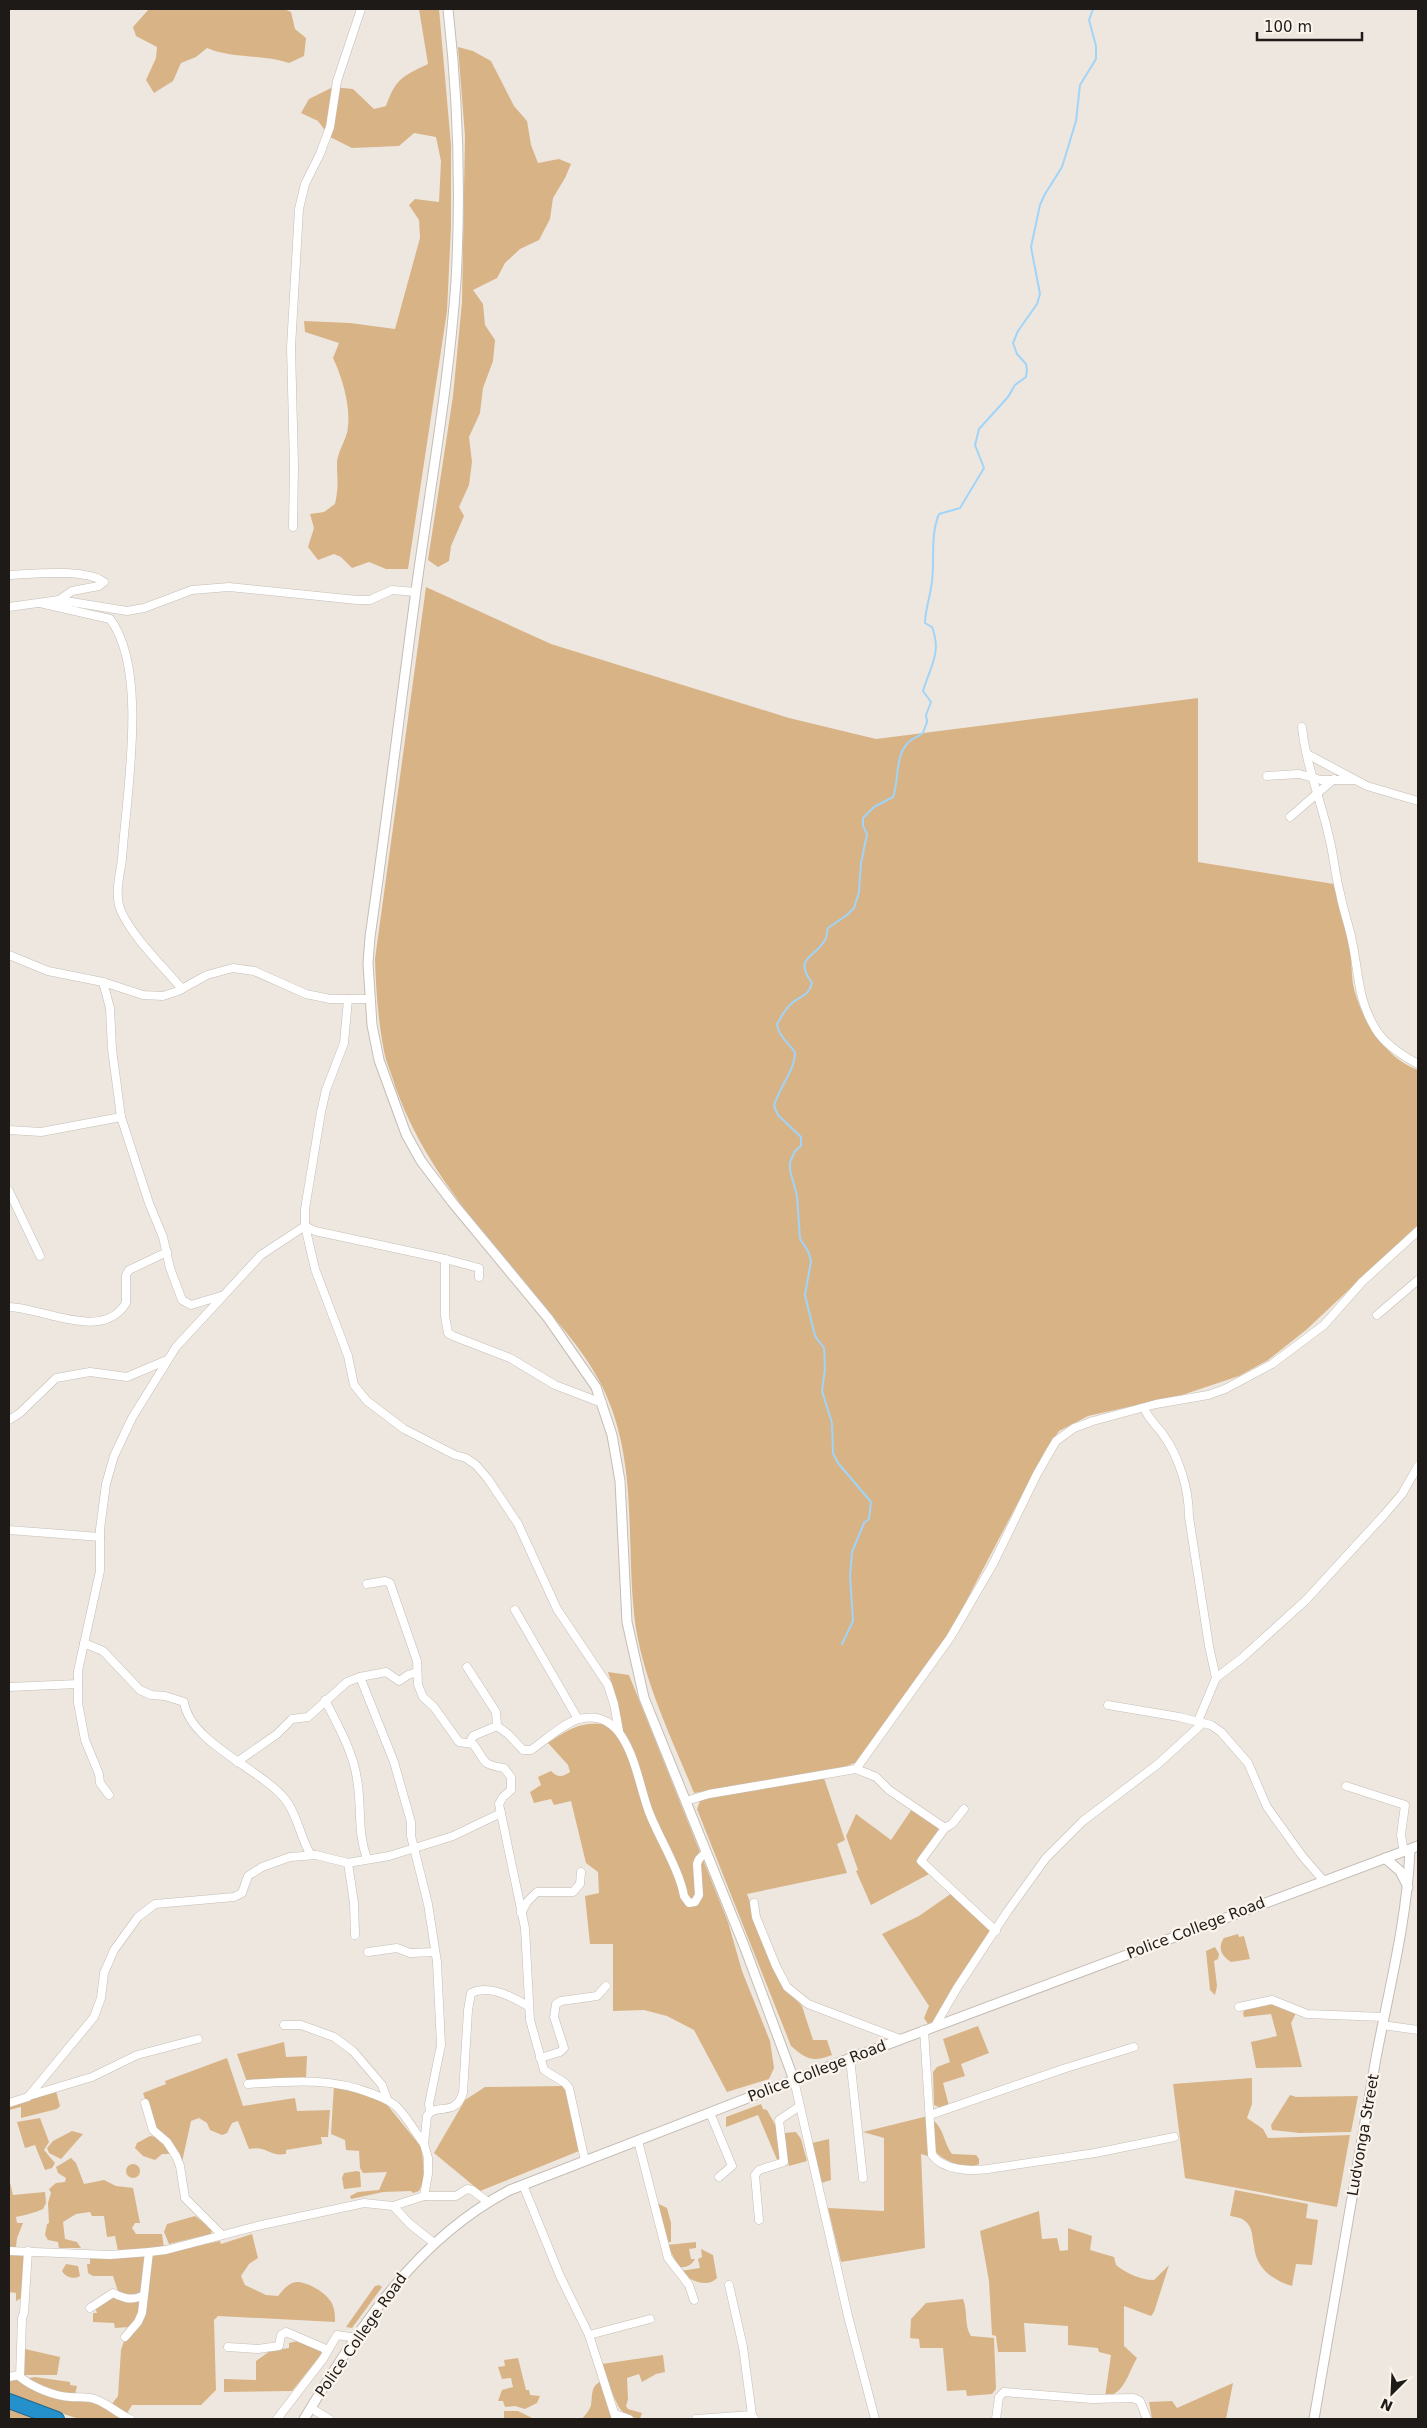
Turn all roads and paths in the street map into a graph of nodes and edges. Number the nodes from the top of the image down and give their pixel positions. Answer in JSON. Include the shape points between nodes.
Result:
{"nodes":[{"id":1,"x":361,"y":9,"type":"edge"},
{"id":2,"x":448,"y":9,"type":"edge"},
{"id":3,"x":293,"y":527,"type":"dead end"},
{"id":4,"x":9,"y":575,"type":"edge"},
{"id":5,"x":416,"y":592,"type":"junction"},
{"id":6,"x":59,"y":600,"type":"junction"},
{"id":7,"x":40,"y":603,"type":"junction"},
{"id":8,"x":9,"y":607,"type":"edge"},
{"id":9,"x":1302,"y":727,"type":"dead end"},
{"id":10,"x":1307,"y":754,"type":"junction"},
{"id":11,"x":1267,"y":776,"type":"dead end"},
{"id":12,"x":1311,"y":777,"type":"junction"},
{"id":13,"x":1334,"y":779,"type":"junction"},
{"id":14,"x":1355,"y":780,"type":"junction"},
{"id":15,"x":1316,"y":795,"type":"junction"},
{"id":16,"x":1418,"y":801,"type":"edge"},
{"id":17,"x":1290,"y":817,"type":"dead end"},
{"id":18,"x":9,"y":955,"type":"edge"},
{"id":19,"x":103,"y":982,"type":"junction"},
{"id":20,"x":182,"y":989,"type":"junction"},
{"id":21,"x":348,"y":999,"type":"junction"},
{"id":22,"x":369,"y":999,"type":"junction"},
{"id":23,"x":1418,"y":1064,"type":"edge"},
{"id":24,"x":121,"y":1117,"type":"junction"},
{"id":25,"x":9,"y":1130,"type":"edge"},
{"id":26,"x":9,"y":1191,"type":"edge"},
{"id":27,"x":305,"y":1226,"type":"junction"},
{"id":28,"x":1418,"y":1231,"type":"edge"},
{"id":29,"x":166,"y":1252,"type":"junction"},
{"id":30,"x":40,"y":1256,"type":"dead end"},
{"id":31,"x":445,"y":1259,"type":"junction"},
{"id":32,"x":479,"y":1277,"type":"dead end"},
{"id":33,"x":1418,"y":1280,"type":"edge"},
{"id":34,"x":223,"y":1296,"type":"junction"},
{"id":35,"x":9,"y":1307,"type":"edge"},
{"id":36,"x":1377,"y":1315,"type":"dead end"},
{"id":37,"x":167,"y":1360,"type":"junction"},
{"id":38,"x":602,"y":1402,"type":"junction"},
{"id":39,"x":1144,"y":1408,"type":"junction"},
{"id":40,"x":9,"y":1420,"type":"edge"},
{"id":41,"x":1418,"y":1466,"type":"edge"},
{"id":42,"x":9,"y":1530,"type":"edge"},
{"id":43,"x":100,"y":1537,"type":"junction"},
{"id":44,"x":367,"y":1584,"type":"dead end"},
{"id":45,"x":515,"y":1610,"type":"dead end"},
{"id":46,"x":84,"y":1643,"type":"junction"},
{"id":47,"x":468,"y":1667,"type":"dead end"},
{"id":48,"x":417,"y":1672,"type":"junction"},
{"id":49,"x":360,"y":1677,"type":"junction"},
{"id":50,"x":1216,"y":1678,"type":"junction"},
{"id":51,"x":78,"y":1684,"type":"junction"},
{"id":52,"x":9,"y":1687,"type":"edge"},
{"id":53,"x":325,"y":1700,"type":"junction"},
{"id":54,"x":1108,"y":1705,"type":"dead end"},
{"id":55,"x":578,"y":1719,"type":"junction"},
{"id":56,"x":1200,"y":1722,"type":"junction"},
{"id":57,"x":497,"y":1726,"type":"junction"},
{"id":58,"x":619,"y":1730,"type":"junction"},
{"id":59,"x":470,"y":1742,"type":"junction"},
{"id":60,"x":238,"y":1762,"type":"junction"},
{"id":61,"x":856,"y":1769,"type":"junction"},
{"id":62,"x":1346,"y":1786,"type":"dead end"},
{"id":63,"x":109,"y":1796,"type":"dead end"},
{"id":64,"x":686,"y":1801,"type":"junction"},
{"id":65,"x":964,"y":1809,"type":"dead end"},
{"id":66,"x":501,"y":1813,"type":"junction"},
{"id":67,"x":945,"y":1828,"type":"junction"},
{"id":68,"x":1410,"y":1849,"type":"edge"},
{"id":69,"x":414,"y":1850,"type":"junction"},
{"id":70,"x":706,"y":1852,"type":"junction"},
{"id":71,"x":311,"y":1855,"type":"junction"},
{"id":72,"x":1386,"y":1858,"type":"junction"},
{"id":73,"x":367,"y":1859,"type":"junction"},
{"id":74,"x":348,"y":1863,"type":"junction"},
{"id":75,"x":581,"y":1872,"type":"dead end"},
{"id":76,"x":1323,"y":1880,"type":"junction"},
{"id":77,"x":1408,"y":1887,"type":"junction"},
{"id":78,"x":754,"y":1903,"type":"dead end"},
{"id":79,"x":522,"y":1913,"type":"junction"},
{"id":80,"x":996,"y":1931,"type":"junction"},
{"id":81,"x":355,"y":1935,"type":"dead end"},
{"id":82,"x":368,"y":1952,"type":"dead end"},
{"id":83,"x":435,"y":1952,"type":"junction"},
{"id":84,"x":606,"y":1986,"type":"dead end"},
{"id":85,"x":528,"y":2006,"type":"junction"},
{"id":86,"x":1240,"y":2008,"type":"dead end"},
{"id":87,"x":1383,"y":2021,"type":"junction"},
{"id":88,"x":284,"y":2025,"type":"dead end"},
{"id":89,"x":934,"y":2026,"type":"junction"},
{"id":90,"x":924,"y":2030,"type":"junction"},
{"id":91,"x":1418,"y":2030,"type":"edge"},
{"id":92,"x":198,"y":2039,"type":"dead end"},
{"id":93,"x":900,"y":2039,"type":"junction"},
{"id":94,"x":1134,"y":2047,"type":"dead end"},
{"id":95,"x":540,"y":2058,"type":"junction"},
{"id":96,"x":850,"y":2058,"type":"junction"},
{"id":97,"x":794,"y":2080,"type":"junction"},
{"id":98,"x":248,"y":2084,"type":"dead end"},
{"id":99,"x":30,"y":2096,"type":"junction"},
{"id":100,"x":387,"y":2099,"type":"junction"},
{"id":101,"x":9,"y":2103,"type":"edge"},
{"id":102,"x":145,"y":2103,"type":"dead end"},
{"id":103,"x":800,"y":2106,"type":"junction"},
{"id":104,"x":430,"y":2112,"type":"junction"},
{"id":105,"x":710,"y":2113,"type":"junction"},
{"id":106,"x":930,"y":2115,"type":"junction"},
{"id":107,"x":1174,"y":2137,"type":"dead end"},
{"id":108,"x":638,"y":2141,"type":"junction"},
{"id":109,"x":424,"y":2144,"type":"junction"},
{"id":110,"x":586,"y":2161,"type":"junction"},
{"id":111,"x":719,"y":2177,"type":"dead end"},
{"id":112,"x":863,"y":2178,"type":"dead end"},
{"id":113,"x":523,"y":2185,"type":"junction"},
{"id":114,"x":424,"y":2196,"type":"junction"},
{"id":115,"x":488,"y":2202,"type":"junction"},
{"id":116,"x":393,"y":2206,"type":"junction"},
{"id":117,"x":759,"y":2220,"type":"dead end"},
{"id":118,"x":222,"y":2235,"type":"junction"},
{"id":119,"x":434,"y":2243,"type":"junction"},
{"id":120,"x":9,"y":2251,"type":"edge"},
{"id":121,"x":28,"y":2252,"type":"junction"},
{"id":122,"x":149,"y":2252,"type":"junction"},
{"id":123,"x":729,"y":2285,"type":"dead end"},
{"id":124,"x":144,"y":2295,"type":"junction"},
{"id":125,"x":694,"y":2300,"type":"dead end"},
{"id":126,"x":90,"y":2308,"type":"dead end"},
{"id":127,"x":650,"y":2319,"type":"dead end"},
{"id":128,"x":589,"y":2334,"type":"junction"},
{"id":129,"x":125,"y":2336,"type":"dead end"},
{"id":130,"x":356,"y":2338,"type":"junction"},
{"id":131,"x":228,"y":2347,"type":"dead end"},
{"id":132,"x":328,"y":2350,"type":"junction"},
{"id":133,"x":19,"y":2375,"type":"junction"},
{"id":134,"x":9,"y":2377,"type":"edge"},
{"id":135,"x":9,"y":2400,"type":"edge"},
{"id":136,"x":311,"y":2408,"type":"junction"},
{"id":137,"x":616,"y":2417,"type":"edge"},
{"id":138,"x":753,"y":2417,"type":"edge"},
{"id":139,"x":57,"y":2419,"type":"edge"},
{"id":140,"x":130,"y":2419,"type":"edge"},
{"id":141,"x":277,"y":2419,"type":"edge"},
{"id":142,"x":304,"y":2419,"type":"edge"},
{"id":143,"x":329,"y":2419,"type":"edge"},
{"id":144,"x":629,"y":2419,"type":"edge"},
{"id":145,"x":696,"y":2419,"type":"edge"},
{"id":146,"x":874,"y":2419,"type":"edge"},
{"id":147,"x":996,"y":2419,"type":"edge"},
{"id":148,"x":1147,"y":2419,"type":"edge"},
{"id":149,"x":1314,"y":2419,"type":"edge"}],
"edges":[{"from":1,"to":3,"type":"street","via":[[337,81],[330,127],[305,184],[299,209],[291,347]]},
{"from":2,"to":5,"type":"street","via":[[458,155],[456,280],[443,409]]},
{"from":4,"to":6,"type":"street","via":[[68,574],[104,582],[72,591]]},
{"from":5,"to":6,"type":"street","via":[[392,590],[370,600],[357,600],[229,586],[192,590],[127,611]]},
{"from":5,"to":22,"type":"street","via":[[370,937]]},
{"from":6,"to":7,"type":"street"},
{"from":7,"to":8,"type":"street"},
{"from":7,"to":20,"type":"street","via":[[110,619],[127,654],[131,686],[130,745],[118,903],[131,928]]},
{"from":9,"to":10,"type":"street"},
{"from":10,"to":12,"type":"street"},
{"from":10,"to":14,"type":"street"},
{"from":11,"to":12,"type":"street","via":[[1299,774]]},
{"from":12,"to":13,"type":"street"},
{"from":12,"to":15,"type":"street"},
{"from":13,"to":14,"type":"street"},
{"from":13,"to":15,"type":"street"},
{"from":14,"to":16,"type":"street"},
{"from":15,"to":17,"type":"street"},
{"from":15,"to":23,"type":"street","via":[[1350,926],[1363,1002],[1376,1030],[1401,1055]]},
{"from":18,"to":19,"type":"street","via":[[48,971]]},
{"from":19,"to":20,"type":"street","via":[[143,995],[163,996]]},
{"from":19,"to":24,"type":"street","via":[[110,1008]]},
{"from":20,"to":21,"type":"street","via":[[207,975],[232,968],[254,971],[306,994]]},
{"from":21,"to":22,"type":"street"},
{"from":21,"to":27,"type":"street","via":[[344,1043],[320,1112]]},
{"from":22,"to":38,"type":"street","via":[[379,1060],[406,1134],[421,1160],[548,1318],[596,1387]]},
{"from":24,"to":25,"type":"street","via":[[40,1132]]},
{"from":24,"to":29,"type":"street"},
{"from":26,"to":30,"type":"street"},
{"from":27,"to":31,"type":"street","via":[[315,1231]]},
{"from":27,"to":34,"type":"street","via":[[261,1255]]},
{"from":27,"to":58,"type":"street","via":[[315,1269],[348,1356],[354,1385],[367,1402],[404,1429],[466,1458],[488,1479],[518,1524],[557,1609],[608,1684]]},
{"from":28,"to":39,"type":"street","via":[[1362,1282],[1324,1324],[1272,1364],[1225,1389]]},
{"from":29,"to":34,"type":"street","via":[[186,1304]]},
{"from":29,"to":35,"type":"street","via":[[129,1270],[126,1275],[126,1303],[122,1310],[99,1322]]},
{"from":31,"to":32,"type":"street","via":[[480,1269]]},
{"from":31,"to":38,"type":"street","via":[[448,1333],[510,1358],[555,1385]]},
{"from":33,"to":36,"type":"street"},
{"from":34,"to":37,"type":"street"},
{"from":37,"to":40,"type":"street","via":[[127,1377],[90,1372],[56,1378]]},
{"from":37,"to":43,"type":"street","via":[[132,1418],[114,1456],[106,1484]]},
{"from":38,"to":64,"type":"street","via":[[620,1481],[627,1622],[644,1698]]},
{"from":39,"to":50,"type":"street","via":[[1172,1450],[1189,1502],[1208,1646]]},
{"from":39,"to":61,"type":"street","via":[[1074,1428],[1056,1441],[993,1564],[950,1638]]},
{"from":41,"to":50,"type":"street","via":[[1402,1494],[1306,1600]]},
{"from":42,"to":43,"type":"street"},
{"from":43,"to":46,"type":"street","via":[[100,1571]]},
{"from":44,"to":48,"type":"street","via":[[390,1583],[417,1660]]},
{"from":45,"to":55,"type":"street"},
{"from":46,"to":51,"type":"street"},
{"from":46,"to":60,"type":"street","via":[[103,1651],[140,1690],[184,1702],[198,1729]]},
{"from":47,"to":57,"type":"street","via":[[496,1712]]},
{"from":48,"to":49,"type":"street","via":[[399,1681],[386,1672]]},
{"from":48,"to":59,"type":"street","via":[[423,1697],[434,1707],[458,1742]]},
{"from":49,"to":53,"type":"street","via":[[347,1682]]},
{"from":49,"to":69,"type":"street","via":[[394,1762],[411,1822]]},
{"from":50,"to":56,"type":"street"},
{"from":51,"to":52,"type":"street"},
{"from":51,"to":63,"type":"street","via":[[85,1740],[100,1783]]},
{"from":53,"to":60,"type":"street","via":[[308,1717],[292,1719]]},
{"from":53,"to":73,"type":"street","via":[[353,1763],[360,1841]]},
{"from":54,"to":56,"type":"street"},
{"from":55,"to":57,"type":"street","via":[[531,1750],[523,1750]]},
{"from":55,"to":58,"type":"street","via":[[602,1719]]},
{"from":56,"to":76,"type":"street","via":[[1221,1732],[1238,1750],[1256,1778],[1267,1807],[1302,1857]]},
{"from":56,"to":80,"type":"street","via":[[1158,1764],[1083,1821],[1046,1858]]},
{"from":57,"to":59,"type":"street","via":[[473,1736]]},
{"from":58,"to":70,"type":"street","via":[[652,1821],[689,1903],[695,1902],[699,1895],[697,1864]]},
{"from":59,"to":66,"type":"street","via":[[486,1764],[504,1768],[511,1776],[511,1790],[503,1797]]},
{"from":60,"to":71,"type":"street","via":[[265,1779],[286,1800]]},
{"from":61,"to":64,"type":"street","via":[[708,1794]]},
{"from":61,"to":67,"type":"street","via":[[876,1777],[889,1790]]},
{"from":62,"to":68,"type":"street","via":[[1405,1805],[1401,1835]]},
{"from":64,"to":70,"type":"street"},
{"from":65,"to":67,"type":"street"},
{"from":66,"to":69,"type":"street","via":[[469,1830]]},
{"from":66,"to":79,"type":"street"},
{"from":67,"to":80,"type":"street","via":[[920,1861]]},
{"from":68,"to":72,"type":"street","name":"Police College Road"},
{"from":68,"to":77,"type":"street","name":"Ludvonga Street"},
{"from":69,"to":73,"type":"street"},
{"from":69,"to":83,"type":"street","via":[[428,1904]]},
{"from":70,"to":97,"type":"street"},
{"from":71,"to":74,"type":"street"},
{"from":71,"to":99,"type":"street","via":[[290,1857],[262,1867],[248,1876],[242,1893],[234,1897],[155,1904],[138,1916],[114,1950],[104,1974],[100,2003],[94,2017]]},
{"from":72,"to":76,"type":"street","name":"Police College Road"},
{"from":72,"to":77,"type":"street","via":[[1400,1871]]},
{"from":73,"to":74,"type":"street"},
{"from":74,"to":81,"type":"street"},
{"from":75,"to":79,"type":"street","via":[[580,1884],[573,1892],[537,1892]]},
{"from":76,"to":89,"type":"street","name":"Police College Road"},
{"from":77,"to":87,"type":"street","name":"Ludvonga Street"},
{"from":78,"to":93,"type":"street","via":[[756,1917],[787,1987],[808,2004]]},
{"from":79,"to":85,"type":"street"},
{"from":80,"to":89,"type":"street"},
{"from":82,"to":83,"type":"street","via":[[397,1948],[410,1953]]},
{"from":83,"to":104,"type":"street","via":[[441,2045]]},
{"from":84,"to":95,"type":"street","via":[[597,1996],[556,2004],[554,2017],[564,2048]]},
{"from":85,"to":95,"type":"street"},
{"from":85,"to":104,"type":"street","via":[[500,1992],[471,1993],[463,2093],[452,2108]]},
{"from":86,"to":87,"type":"street","via":[[1272,2000],[1307,2014]]},
{"from":87,"to":91,"type":"street"},
{"from":87,"to":149,"type":"street","name":"Ludvonga Street"},
{"from":88,"to":100,"type":"street","via":[[301,2025],[334,2037],[354,2051],[382,2085]]},
{"from":89,"to":90,"type":"street","name":"Police College Road"},
{"from":90,"to":93,"type":"street","name":"Police College Road"},
{"from":90,"to":106,"type":"street"},
{"from":92,"to":99,"type":"street","via":[[137,2055],[92,2077]]},
{"from":93,"to":96,"type":"street","name":"Police College Road"},
{"from":94,"to":106,"type":"street"},
{"from":95,"to":110,"type":"street","via":[[548,2074],[569,2088]]},
{"from":96,"to":97,"type":"street","name":"Police College Road"},
{"from":96,"to":112,"type":"street"},
{"from":97,"to":103,"type":"street"},
{"from":97,"to":105,"type":"street","name":"Police College Road"},
{"from":98,"to":100,"type":"street","via":[[312,2080],[348,2086]]},
{"from":99,"to":101,"type":"street"},
{"from":100,"to":109,"type":"street","via":[[397,2107]]},
{"from":102,"to":118,"type":"street","via":[[153,2130],[167,2142],[176,2156],[185,2198]]},
{"from":103,"to":117,"type":"street","via":[[779,2120],[784,2162],[759,2170],[755,2176]]},
{"from":103,"to":146,"type":"street"},
{"from":104,"to":109,"type":"street","via":[[424,2130]]},
{"from":105,"to":108,"type":"street","name":"Police College Road"},
{"from":105,"to":111,"type":"street","via":[[732,2166]]},
{"from":106,"to":107,"type":"street","via":[[935,2159],[972,2171],[1095,2153]]},
{"from":108,"to":110,"type":"street","name":"Police College Road"},
{"from":108,"to":125,"type":"street","via":[[668,2258],[689,2285]]},
{"from":109,"to":114,"type":"street","via":[[428,2174]]},
{"from":110,"to":113,"type":"street","name":"Police College Road"},
{"from":113,"to":115,"type":"street","name":"Police College Road"},
{"from":113,"to":128,"type":"street","via":[[560,2276]]},
{"from":114,"to":115,"type":"street","via":[[456,2196],[467,2189]]},
{"from":114,"to":116,"type":"street"},
{"from":115,"to":119,"type":"street","name":"Police College Road"},
{"from":116,"to":118,"type":"street","via":[[364,2203]]},
{"from":116,"to":119,"type":"street"},
{"from":118,"to":122,"type":"street"},
{"from":119,"to":130,"type":"street","name":"Police College Road","via":[[408,2269]]},
{"from":120,"to":121,"type":"street"},
{"from":121,"to":122,"type":"street","via":[[110,2255]]},
{"from":121,"to":133,"type":"street"},
{"from":122,"to":124,"type":"street"},
{"from":123,"to":138,"type":"street","via":[[743,2347]]},
{"from":124,"to":126,"type":"street","via":[[126,2299],[113,2293]]},
{"from":124,"to":129,"type":"street","via":[[138,2322]]},
{"from":127,"to":128,"type":"street"},
{"from":128,"to":137,"type":"street"},
{"from":130,"to":132,"type":"street","via":[[337,2335]]},
{"from":130,"to":136,"type":"street","name":"Police College Road"},
{"from":131,"to":132,"type":"street","via":[[280,2346],[286,2332]]},
{"from":132,"to":141,"type":"street"},
{"from":133,"to":134,"type":"street"},
{"from":133,"to":140,"type":"street","via":[[36,2387],[68,2397],[97,2400]]},
{"from":135,"to":139,"type":"highway"},
{"from":136,"to":142,"type":"street","name":"Police College Road"},
{"from":136,"to":143,"type":"street"},
{"from":137,"to":144,"type":"street"},
{"from":138,"to":145,"type":"street"},
{"from":147,"to":148,"type":"street","via":[[999,2397],[1004,2392],[1092,2399],[1133,2398],[1140,2401]]}]}
